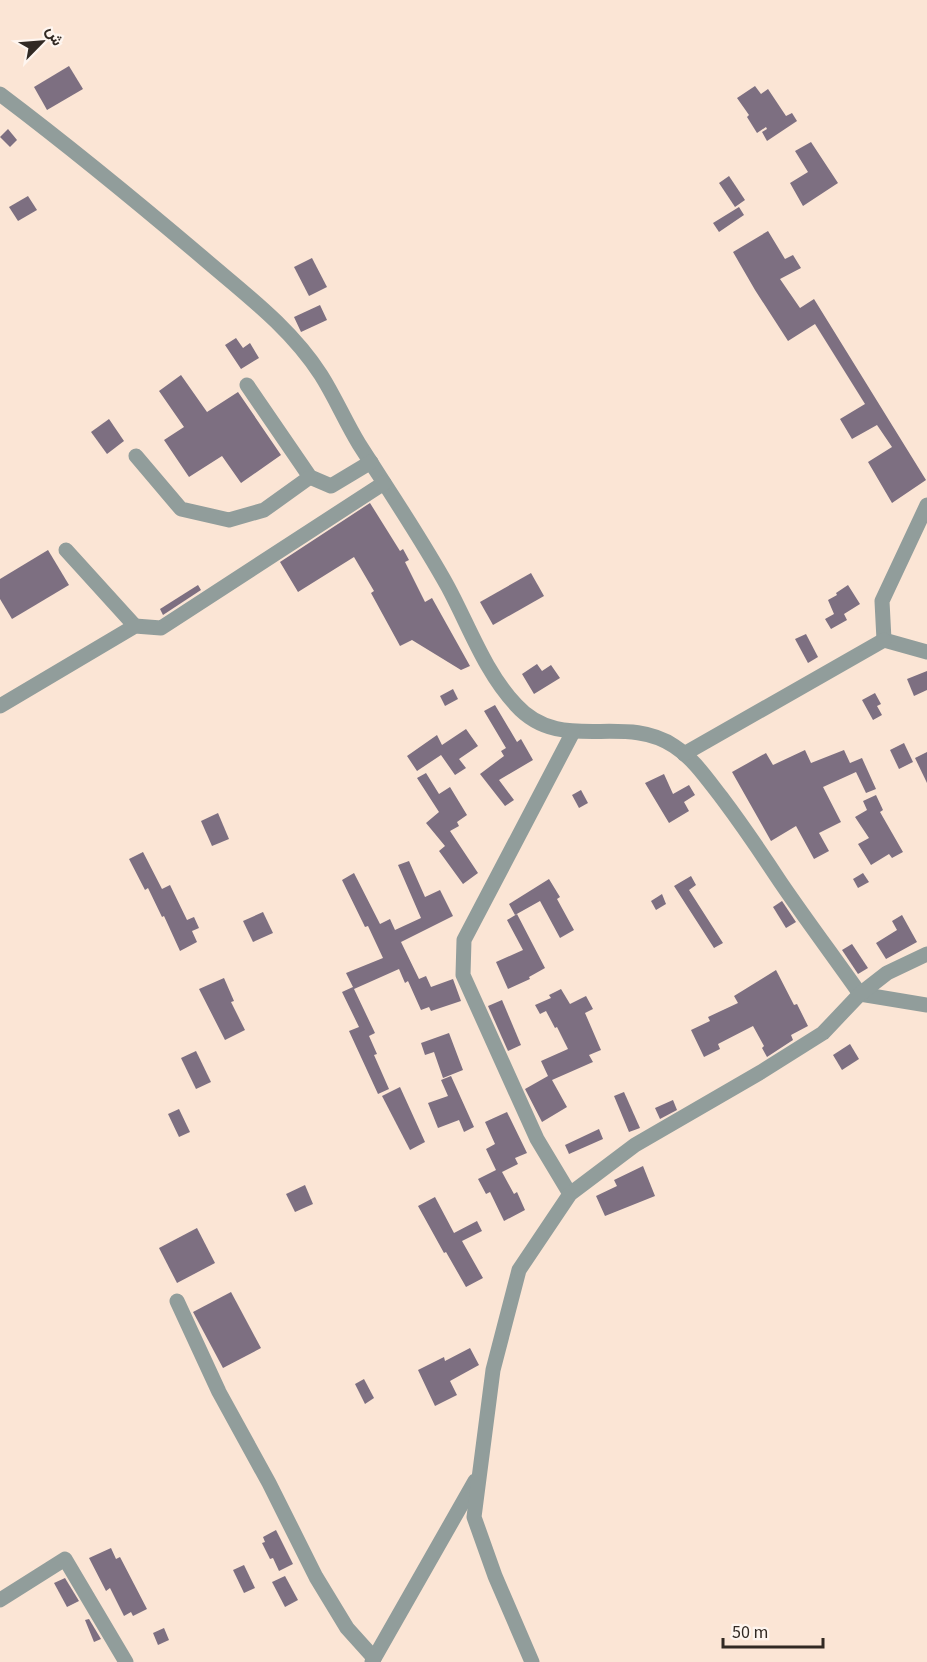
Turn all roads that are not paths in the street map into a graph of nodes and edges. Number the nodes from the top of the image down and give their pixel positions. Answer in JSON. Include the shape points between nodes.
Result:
{"nodes":[{"id":1,"x":0,"y":94,"type":"edge"},
{"id":2,"x":247,"y":385,"type":"dead end"},
{"id":3,"x":136,"y":456,"type":"dead end"},
{"id":4,"x":371,"y":462,"type":"junction"},
{"id":5,"x":310,"y":477,"type":"junction"},
{"id":6,"x":384,"y":483,"type":"junction"},
{"id":7,"x":907,"y":547,"type":"dead end"},
{"id":8,"x":66,"y":550,"type":"dead end"},
{"id":9,"x":135,"y":626,"type":"junction"},
{"id":10,"x":884,"y":640,"type":"junction"},
{"id":11,"x":927,"y":652,"type":"edge"},
{"id":12,"x":0,"y":706,"type":"edge"},
{"id":13,"x":573,"y":732,"type":"junction"},
{"id":14,"x":684,"y":754,"type":"junction"},
{"id":15,"x":927,"y":954,"type":"edge"},
{"id":16,"x":860,"y":994,"type":"junction"},
{"id":17,"x":927,"y":1005,"type":"edge"},
{"id":18,"x":570,"y":1194,"type":"junction"},
{"id":19,"x":177,"y":1301,"type":"dead end"},
{"id":20,"x":479,"y":1473,"type":"junction"},
{"id":21,"x":0,"y":1600,"type":"edge"},
{"id":22,"x":373,"y":1660,"type":"edge"},
{"id":23,"x":126,"y":1662,"type":"edge"},
{"id":24,"x":532,"y":1662,"type":"edge"}],
"edges":[{"from":1,"to":4,"type":"street","via":[[79,153],[293,337],[322,376]]},
{"from":2,"to":5,"type":"street"},
{"from":3,"to":5,"type":"street","via":[[182,509],[229,520],[264,510]]},
{"from":4,"to":5,"type":"street","via":[[331,486]]},
{"from":4,"to":6,"type":"street"},
{"from":6,"to":9,"type":"street","via":[[161,628]]},
{"from":6,"to":13,"type":"street","via":[[513,703],[531,721]]},
{"from":7,"to":10,"type":"street","via":[[927,505],[882,601]]},
{"from":8,"to":9,"type":"street"},
{"from":9,"to":12,"type":"street"},
{"from":10,"to":11,"type":"street"},
{"from":10,"to":14,"type":"street"},
{"from":13,"to":14,"type":"street","via":[[637,731],[672,744]]},
{"from":13,"to":18,"type":"street","via":[[464,940],[463,975],[537,1139]]},
{"from":14,"to":16,"type":"street","via":[[698,766],[742,825]]},
{"from":15,"to":16,"type":"street","via":[[886,973]]},
{"from":16,"to":17,"type":"street"},
{"from":16,"to":18,"type":"street","via":[[823,1033],[635,1145]]},
{"from":18,"to":20,"type":"street","via":[[519,1270],[493,1370]]},
{"from":19,"to":22,"type":"street","via":[[219,1392],[316,1577],[347,1628]]},
{"from":20,"to":22,"type":"street"},
{"from":20,"to":24,"type":"street","via":[[474,1516]]},
{"from":21,"to":23,"type":"street","via":[[65,1559]]}]}
